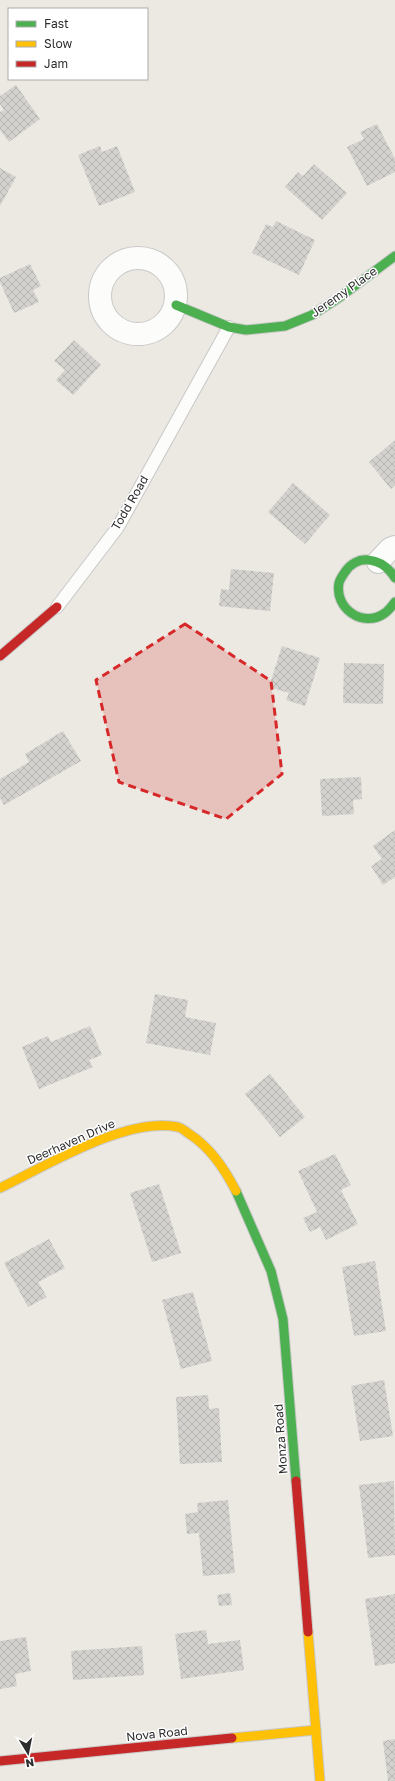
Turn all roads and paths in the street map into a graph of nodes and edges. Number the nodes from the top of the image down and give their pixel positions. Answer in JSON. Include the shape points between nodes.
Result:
{"nodes":[{"id":1,"x":395,"y":256,"type":"edge"},
{"id":2,"x":176,"y":305,"type":"dead end"},
{"id":3,"x":229,"y":327,"type":"junction"},
{"id":4,"x":395,"y":547,"type":"edge"},
{"id":5,"x":378,"y":562,"type":"junction"},
{"id":6,"x":395,"y":578,"type":"edge"},
{"id":7,"x":395,"y":602,"type":"edge"},
{"id":8,"x":57,"y":607,"type":"joint"},
{"id":9,"x":0,"y":656,"type":"edge"},
{"id":10,"x":179,"y":1128,"type":"joint"},
{"id":11,"x":0,"y":1188,"type":"edge"},
{"id":12,"x":316,"y":1730,"type":"junction"},
{"id":13,"x":0,"y":1761,"type":"edge"},
{"id":14,"x":320,"y":1781,"type":"edge"}],
"edges":[{"from":1,"to":3,"type":"street","name":"Jeremy Place","via":[[312,315],[285,326],[246,330]]},
{"from":2,"to":3,"type":"street","name":"Jeremy Place"},
{"from":3,"to":8,"type":"lane","name":"Todd Road","via":[[118,527]]},
{"from":4,"to":5,"type":"street"},
{"from":5,"to":6,"type":"street","via":[[386,566]]},
{"from":5,"to":7,"type":"street","via":[[358,561],[349,566],[338,583],[341,603],[355,616],[374,619],[390,609]]},
{"from":8,"to":9,"type":"street","name":"Todd Road"},
{"from":10,"to":11,"type":"street","name":"Deerhaven Drive","via":[[150,1126],[120,1132]]},
{"from":10,"to":12,"type":"street","name":"Monza Road","via":[[202,1142],[221,1165],[236,1190],[271,1271],[283,1320]]},
{"from":12,"to":13,"type":"street","name":"Nova Road"},
{"from":12,"to":14,"type":"street","name":"Monza Road"}]}
